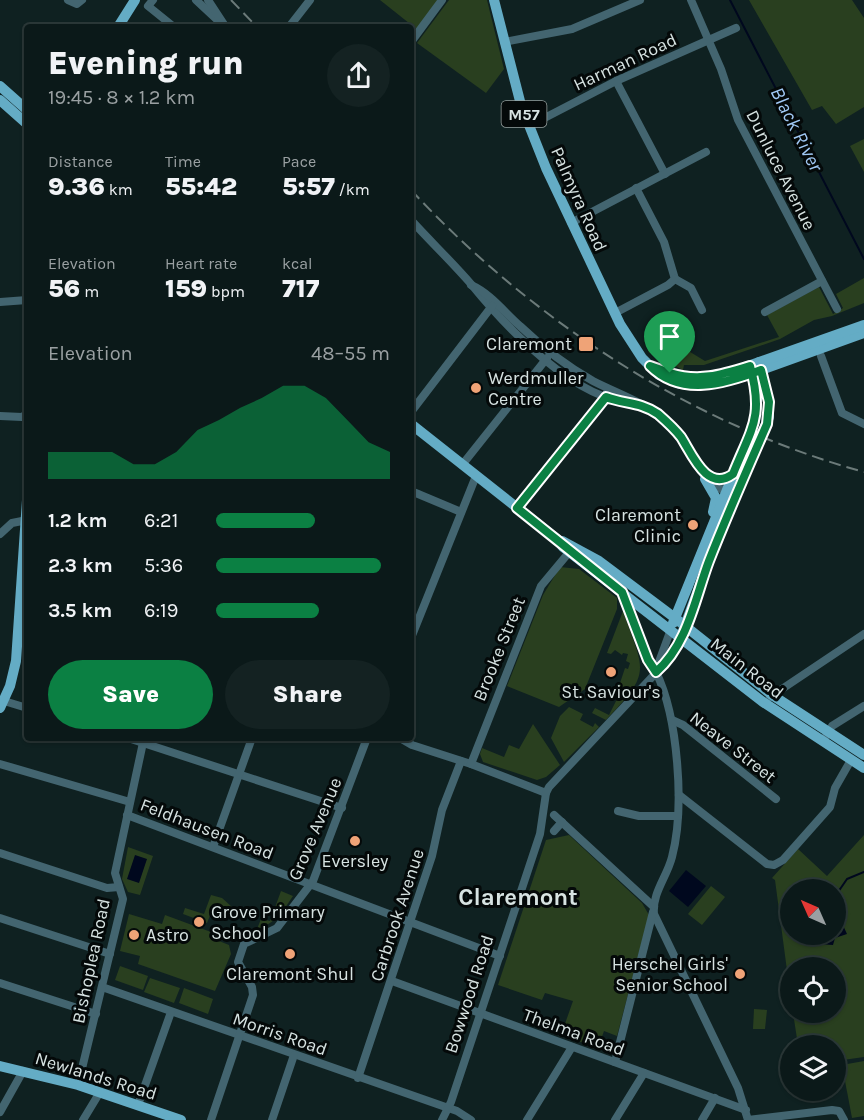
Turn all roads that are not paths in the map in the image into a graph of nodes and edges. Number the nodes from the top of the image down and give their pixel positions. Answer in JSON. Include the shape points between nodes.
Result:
{"nodes":[{"id":1,"x":68,"y":0,"type":"edge"},
{"id":2,"x":82,"y":0,"type":"edge"},
{"id":3,"x":135,"y":0,"type":"edge"},
{"id":4,"x":196,"y":0,"type":"edge"},
{"id":5,"x":208,"y":0,"type":"edge"},
{"id":6,"x":310,"y":0,"type":"edge"},
{"id":7,"x":442,"y":0,"type":"edge"},
{"id":8,"x":494,"y":0,"type":"edge"},
{"id":9,"x":640,"y":0,"type":"edge"},
{"id":10,"x":691,"y":0,"type":"edge"},
{"id":11,"x":151,"y":3,"type":"edge"},
{"id":12,"x":120,"y":24,"type":"edge"},
{"id":13,"x":171,"y":24,"type":"edge"},
{"id":14,"x":222,"y":24,"type":"edge"},
{"id":15,"x":223,"y":24,"type":"edge"},
{"id":16,"x":291,"y":24,"type":"edge"},
{"id":17,"x":736,"y":28,"type":"dead end"},
{"id":18,"x":414,"y":38,"type":"edge"},
{"id":19,"x":707,"y":40,"type":"junction"},
{"id":20,"x":504,"y":42,"type":"junction"},
{"id":21,"x":616,"y":81,"type":"junction"},
{"id":22,"x":0,"y":87,"type":"edge"},
{"id":23,"x":0,"y":100,"type":"edge"},
{"id":24,"x":24,"y":107,"type":"edge"},
{"id":25,"x":24,"y":121,"type":"edge"},
{"id":26,"x":529,"y":126,"type":"junction"},
{"id":27,"x":706,"y":152,"type":"dead end"},
{"id":28,"x":665,"y":174,"type":"junction"},
{"id":29,"x":636,"y":188,"type":"junction"},
{"id":30,"x":414,"y":223,"type":"edge"},
{"id":31,"x":571,"y":223,"type":"junction"},
{"id":32,"x":675,"y":279,"type":"junction"},
{"id":33,"x":822,"y":281,"type":"junction"},
{"id":34,"x":24,"y":300,"type":"edge"},
{"id":35,"x":0,"y":302,"type":"edge"},
{"id":36,"x":493,"y":305,"type":"junction"},
{"id":37,"x":837,"y":309,"type":"dead end"},
{"id":38,"x":702,"y":310,"type":"dead end"},
{"id":39,"x":765,"y":312,"type":"dead end"},
{"id":40,"x":615,"y":313,"type":"junction"},
{"id":41,"x":480,"y":320,"type":"junction"},
{"id":42,"x":504,"y":323,"type":"junction"},
{"id":43,"x":864,"y":325,"type":"edge"},
{"id":44,"x":864,"y":333,"type":"edge"},
{"id":45,"x":820,"y":353,"type":"junction"},
{"id":46,"x":548,"y":357,"type":"junction"},
{"id":47,"x":650,"y":366,"type":"junction"},
{"id":48,"x":755,"y":368,"type":"junction"},
{"id":49,"x":604,"y":386,"type":"junction"},
{"id":50,"x":767,"y":390,"type":"junction"},
{"id":51,"x":606,"y":397,"type":"junction"},
{"id":52,"x":636,"y":403,"type":"junction"},
{"id":53,"x":414,"y":408,"type":"edge"},
{"id":54,"x":0,"y":416,"type":"edge"},
{"id":55,"x":24,"y":416,"type":"edge"},
{"id":56,"x":864,"y":424,"type":"edge"},
{"id":57,"x":414,"y":426,"type":"edge"},
{"id":58,"x":754,"y":454,"type":"junction"},
{"id":59,"x":462,"y":465,"type":"junction"},
{"id":60,"x":703,"y":474,"type":"junction"},
{"id":61,"x":733,"y":474,"type":"junction"},
{"id":62,"x":476,"y":476,"type":"junction"},
{"id":63,"x":727,"y":491,"type":"junction"},
{"id":64,"x":414,"y":492,"type":"edge"},
{"id":65,"x":517,"y":508,"type":"junction"},
{"id":66,"x":461,"y":512,"type":"junction"},
{"id":67,"x":0,"y":522,"type":"edge"},
{"id":68,"x":12,"y":523,"type":"junction"},
{"id":69,"x":24,"y":524,"type":"edge"},
{"id":70,"x":0,"y":534,"type":"edge"},
{"id":71,"x":708,"y":539,"type":"junction"},
{"id":72,"x":572,"y":549,"type":"junction"},
{"id":73,"x":622,"y":592,"type":"junction"},
{"id":74,"x":24,"y":602,"type":"edge"},
{"id":75,"x":675,"y":618,"type":"junction"},
{"id":76,"x":686,"y":626,"type":"junction"},
{"id":77,"x":671,"y":629,"type":"junction"},
{"id":78,"x":414,"y":630,"type":"edge"},
{"id":79,"x":864,"y":634,"type":"edge"},
{"id":80,"x":681,"y":637,"type":"junction"},
{"id":81,"x":22,"y":657,"type":"edge"},
{"id":82,"x":656,"y":672,"type":"junction"},
{"id":83,"x":768,"y":699,"type":"junction"},
{"id":84,"x":2,"y":704,"type":"edge"},
{"id":85,"x":864,"y":706,"type":"edge"},
{"id":86,"x":24,"y":708,"type":"edge"},
{"id":87,"x":672,"y":720,"type":"junction"},
{"id":88,"x":825,"y":738,"type":"junction"},
{"id":89,"x":144,"y":741,"type":"edge"},
{"id":90,"x":147,"y":741,"type":"edge"},
{"id":91,"x":251,"y":741,"type":"edge"},
{"id":92,"x":367,"y":741,"type":"edge"},
{"id":93,"x":406,"y":741,"type":"edge"},
{"id":94,"x":864,"y":755,"type":"edge"},
{"id":95,"x":461,"y":760,"type":"junction"},
{"id":96,"x":851,"y":760,"type":"junction"},
{"id":97,"x":0,"y":764,"type":"edge"},
{"id":98,"x":471,"y":764,"type":"junction"},
{"id":99,"x":864,"y":768,"type":"edge"},
{"id":100,"x":239,"y":775,"type":"junction"},
{"id":101,"x":546,"y":793,"type":"junction"},
{"id":102,"x":679,"y":795,"type":"junction"},
{"id":103,"x":776,"y":799,"type":"dead end"},
{"id":104,"x":130,"y":802,"type":"junction"},
{"id":105,"x":342,"y":808,"type":"junction"},
{"id":106,"x":618,"y":811,"type":"dead end"},
{"id":107,"x":554,"y":814,"type":"dead end"},
{"id":108,"x":128,"y":815,"type":"junction"},
{"id":109,"x":678,"y":816,"type":"junction"},
{"id":110,"x":562,"y":822,"type":"junction"},
{"id":111,"x":554,"y":831,"type":"dead end"},
{"id":112,"x":213,"y":847,"type":"junction"},
{"id":113,"x":1,"y":855,"type":"edge"},
{"id":114,"x":310,"y":885,"type":"junction"},
{"id":115,"x":118,"y":887,"type":"junction"},
{"id":116,"x":654,"y":907,"type":"junction"},
{"id":117,"x":0,"y":918,"type":"edge"},
{"id":118,"x":411,"y":923,"type":"junction"},
{"id":119,"x":110,"y":954,"type":"junction"},
{"id":120,"x":500,"y":956,"type":"junction"},
{"id":121,"x":392,"y":981,"type":"junction"},
{"id":122,"x":0,"y":983,"type":"edge"},
{"id":123,"x":102,"y":987,"type":"junction"},
{"id":124,"x":171,"y":1012,"type":"junction"},
{"id":125,"x":480,"y":1013,"type":"junction"},
{"id":126,"x":96,"y":1014,"type":"junction"},
{"id":127,"x":239,"y":1036,"type":"junction"},
{"id":128,"x":572,"y":1047,"type":"junction"},
{"id":129,"x":294,"y":1055,"type":"junction"},
{"id":130,"x":615,"y":1062,"type":"junction"},
{"id":131,"x":0,"y":1066,"type":"edge"},
{"id":132,"x":23,"y":1071,"type":"junction"},
{"id":133,"x":644,"y":1073,"type":"junction"},
{"id":134,"x":358,"y":1078,"type":"junction"},
{"id":135,"x":78,"y":1085,"type":"junction"},
{"id":136,"x":100,"y":1092,"type":"junction"},
{"id":137,"x":715,"y":1098,"type":"junction"},
{"id":138,"x":138,"y":1105,"type":"junction"},
{"id":139,"x":448,"y":1108,"type":"junction"},
{"id":140,"x":746,"y":1110,"type":"junction"},
{"id":141,"x":0,"y":1112,"type":"edge"},
{"id":142,"x":176,"y":1119,"type":"edge"},
{"id":143,"x":83,"y":1120,"type":"edge"},
{"id":144,"x":211,"y":1120,"type":"edge"},
{"id":145,"x":272,"y":1120,"type":"edge"},
{"id":146,"x":442,"y":1120,"type":"edge"},
{"id":147,"x":471,"y":1120,"type":"edge"},
{"id":148,"x":527,"y":1120,"type":"edge"},
{"id":149,"x":615,"y":1120,"type":"edge"},
{"id":150,"x":702,"y":1120,"type":"edge"},
{"id":151,"x":748,"y":1120,"type":"edge"},
{"id":152,"x":844,"y":1120,"type":"edge"}],
"edges":[{"from":1,"to":2,"type":"street","via":[[77,4]]},
{"from":3,"to":12,"type":"main road"},
{"from":4,"to":14,"type":"street"},
{"from":5,"to":15,"type":"street"},
{"from":6,"to":16,"type":"street"},
{"from":7,"to":18,"type":"street"},
{"from":8,"to":20,"type":"main road","name":"Palmyra Road","number":"M57"},
{"from":9,"to":20,"type":"street","via":[[572,29]]},
{"from":10,"to":19,"type":"street","name":"Dunluce Avenue"},
{"from":11,"to":13,"type":"street"},
{"from":17,"to":19,"type":"street","name":"Harman Road"},
{"from":19,"to":21,"type":"street","name":"Harman Road"},
{"from":19,"to":33,"type":"street","name":"Dunluce Avenue","via":[[738,120]]},
{"from":20,"to":26,"type":"main road","name":"Palmyra Road","number":"M57"},
{"from":21,"to":26,"type":"street","name":"Harman Road"},
{"from":21,"to":28,"type":"street"},
{"from":22,"to":24,"type":"main road"},
{"from":23,"to":25,"type":"main road"},
{"from":26,"to":31,"type":"main road","name":"Palmyra Road","number":"M57"},
{"from":27,"to":28,"type":"street"},
{"from":28,"to":29,"type":"street"},
{"from":29,"to":31,"type":"street"},
{"from":29,"to":32,"type":"street","via":[[664,242]]},
{"from":30,"to":36,"type":"street"},
{"from":31,"to":40,"type":"main road","name":"Palmyra Road","number":"M57"},
{"from":32,"to":38,"type":"street","via":[[691,288]]},
{"from":32,"to":40,"type":"street"},
{"from":33,"to":37,"type":"street","name":"Dunluce Avenue"},
{"from":33,"to":39,"type":"street"},
{"from":34,"to":35,"type":"street"},
{"from":36,"to":41,"type":"street"},
{"from":36,"to":42,"type":"street"},
{"from":36,"to":46,"type":"street"},
{"from":40,"to":47,"type":"main road","name":"Palmyra Road","number":"M57","via":[[631,343]]},
{"from":41,"to":42,"type":"street"},
{"from":41,"to":53,"type":"street"},
{"from":42,"to":46,"type":"street"},
{"from":43,"to":48,"type":"main road"},
{"from":44,"to":45,"type":"main road"},
{"from":45,"to":48,"type":"main road"},
{"from":45,"to":50,"type":"main road","via":[[773,370]]},
{"from":45,"to":56,"type":"street","via":[[842,413]]},
{"from":46,"to":49,"type":"street"},
{"from":46,"to":51,"type":"street"},
{"from":46,"to":59,"type":"street"},
{"from":47,"to":48,"type":"main road","via":[[699,378]]},
{"from":47,"to":48,"type":"main road","name":"Palmyra Road","number":"M57","via":[[665,379],[680,384],[716,383]]},
{"from":48,"to":50,"type":"main road"},
{"from":48,"to":61,"type":"main road","via":[[755,421]]},
{"from":49,"to":51,"type":"street"},
{"from":49,"to":52,"type":"street"},
{"from":50,"to":58,"type":"main road","via":[[770,410]]},
{"from":51,"to":52,"type":"street"},
{"from":51,"to":65,"type":"street"},
{"from":52,"to":60,"type":"street","via":[[668,423]]},
{"from":54,"to":55,"type":"street"},
{"from":57,"to":59,"type":"main road","name":"Main Road"},
{"from":58,"to":63,"type":"main road","via":[[734,487]]},
{"from":58,"to":76,"type":"main road"},
{"from":59,"to":62,"type":"main road","name":"Main Road"},
{"from":60,"to":61,"type":"street","via":[[716,479]]},
{"from":60,"to":63,"type":"street","via":[[715,487]]},
{"from":60,"to":71,"type":"main road","via":[[716,501]]},
{"from":61,"to":63,"type":"main road"},
{"from":62,"to":65,"type":"main road","name":"Main Road"},
{"from":62,"to":66,"type":"street"},
{"from":63,"to":71,"type":"main road"},
{"from":64,"to":66,"type":"street"},
{"from":65,"to":72,"type":"main road","name":"Main Road"},
{"from":66,"to":78,"type":"street"},
{"from":67,"to":68,"type":"street"},
{"from":68,"to":69,"type":"street"},
{"from":68,"to":70,"type":"street"},
{"from":71,"to":75,"type":"main road"},
{"from":72,"to":73,"type":"main road","name":"Main Road"},
{"from":72,"to":75,"type":"main road","name":"Main Road","via":[[615,573]]},
{"from":72,"to":98,"type":"street","name":"Brooke Street","via":[[541,586]]},
{"from":73,"to":77,"type":"main road","name":"Main Road"},
{"from":73,"to":82,"type":"main road"},
{"from":74,"to":81,"type":"main road"},
{"from":75,"to":76,"type":"main road","name":"Main Road"},
{"from":75,"to":77,"type":"main road"},
{"from":76,"to":80,"type":"main road"},
{"from":76,"to":83,"type":"main road","name":"Main Road"},
{"from":77,"to":80,"type":"main road","name":"Main Road"},
{"from":77,"to":82,"type":"street"},
{"from":79,"to":83,"type":"street"},
{"from":80,"to":82,"type":"street","via":[[669,659]]},
{"from":80,"to":83,"type":"main road","name":"Main Road"},
{"from":81,"to":84,"type":"main road"},
{"from":82,"to":87,"type":"street"},
{"from":82,"to":101,"type":"street"},
{"from":83,"to":88,"type":"main road","name":"Main Road"},
{"from":84,"to":86,"type":"street"},
{"from":85,"to":88,"type":"street","via":[[832,726]]},
{"from":87,"to":102,"type":"street"},
{"from":87,"to":103,"type":"street","name":"Neave Street"},
{"from":88,"to":94,"type":"main road","name":"Main Road"},
{"from":88,"to":96,"type":"main road","name":"Main Road"},
{"from":89,"to":104,"type":"street","name":"Bishoplea Road"},
{"from":90,"to":100,"type":"street"},
{"from":91,"to":100,"type":"street"},
{"from":92,"to":105,"type":"street","name":"Grove Avenue"},
{"from":93,"to":95,"type":"street"},
{"from":95,"to":98,"type":"street"},
{"from":95,"to":118,"type":"street","name":"Carbrook Avenue","via":[[440,817],[436,845]]},
{"from":96,"to":99,"type":"main road","name":"Main Road"},
{"from":96,"to":102,"type":"street","via":[[828,810],[774,865],[766,863]]},
{"from":97,"to":104,"type":"street"},
{"from":98,"to":101,"type":"street"},
{"from":100,"to":105,"type":"street"},
{"from":100,"to":112,"type":"street"},
{"from":101,"to":120,"type":"street","name":"Bowwood Road","via":[[540,834]]},
{"from":102,"to":109,"type":"street"},
{"from":104,"to":108,"type":"street","name":"Bishoplea Road"},
{"from":105,"to":114,"type":"street","name":"Grove Avenue"},
{"from":106,"to":109,"type":"street","via":[[639,816]]},
{"from":107,"to":110,"type":"street"},
{"from":108,"to":112,"type":"street","name":"Feldhausen Road"},
{"from":108,"to":115,"type":"street","name":"Bishoplea Road","via":[[115,873]]},
{"from":109,"to":116,"type":"street","via":[[672,857]]},
{"from":110,"to":111,"type":"street"},
{"from":110,"to":116,"type":"street"},
{"from":112,"to":114,"type":"street","name":"Feldhausen Road"},
{"from":113,"to":115,"type":"street","via":[[108,889]]},
{"from":114,"to":118,"type":"street","name":"Feldhausen Road"},
{"from":114,"to":127,"type":"street","name":"Grove Avenue","via":[[277,928],[243,946],[238,962],[253,991]]},
{"from":115,"to":119,"type":"street","name":"Bishoplea Road","via":[[123,899]]},
{"from":116,"to":130,"type":"street"},
{"from":116,"to":140,"type":"street","via":[[656,920]]},
{"from":117,"to":119,"type":"street"},
{"from":118,"to":120,"type":"street","name":"Feldhausen Road"},
{"from":118,"to":121,"type":"street","name":"Carbrook Avenue"},
{"from":119,"to":123,"type":"street","name":"Bishoplea Road"},
{"from":120,"to":125,"type":"street","name":"Bowwood Road"},
{"from":121,"to":125,"type":"street","name":"Thelma Road"},
{"from":121,"to":134,"type":"street","name":"Carbrook Avenue"},
{"from":122,"to":126,"type":"street"},
{"from":123,"to":124,"type":"street","name":"Morris Road"},
{"from":123,"to":126,"type":"street","name":"Bishoplea Road"},
{"from":124,"to":127,"type":"street","name":"Morris Road"},
{"from":124,"to":138,"type":"street"},
{"from":125,"to":128,"type":"street","name":"Thelma Road"},
{"from":125,"to":139,"type":"street","name":"Bowwood Road"},
{"from":126,"to":135,"type":"street","name":"Bishoplea Road"},
{"from":127,"to":129,"type":"street","name":"Morris Road"},
{"from":127,"to":144,"type":"street","name":"Grove Avenue"},
{"from":128,"to":130,"type":"street","name":"Thelma Road"},
{"from":128,"to":148,"type":"street"},
{"from":129,"to":134,"type":"street","name":"Morris Road"},
{"from":129,"to":145,"type":"street"},
{"from":130,"to":133,"type":"street","name":"Thelma Road"},
{"from":131,"to":132,"type":"main road","name":"Newlands Road"},
{"from":132,"to":135,"type":"main road","name":"Newlands Road"},
{"from":132,"to":141,"type":"street"},
{"from":133,"to":137,"type":"street","name":"Thelma Road"},
{"from":133,"to":149,"type":"street"},
{"from":134,"to":139,"type":"street","name":"Morris Road"},
{"from":135,"to":136,"type":"main road","name":"Newlands Road"},
{"from":136,"to":138,"type":"main road","name":"Newlands Road"},
{"from":136,"to":143,"type":"street"},
{"from":137,"to":140,"type":"street","name":"Thelma Road"},
{"from":137,"to":150,"type":"street"},
{"from":138,"to":142,"type":"main road","name":"Newlands Road"},
{"from":139,"to":146,"type":"street","name":"Bowwood Road"},
{"from":139,"to":147,"type":"street","name":"Morris Road"},
{"from":140,"to":151,"type":"street"},
{"from":151,"to":152,"type":"street","via":[[832,1110]]}]}
